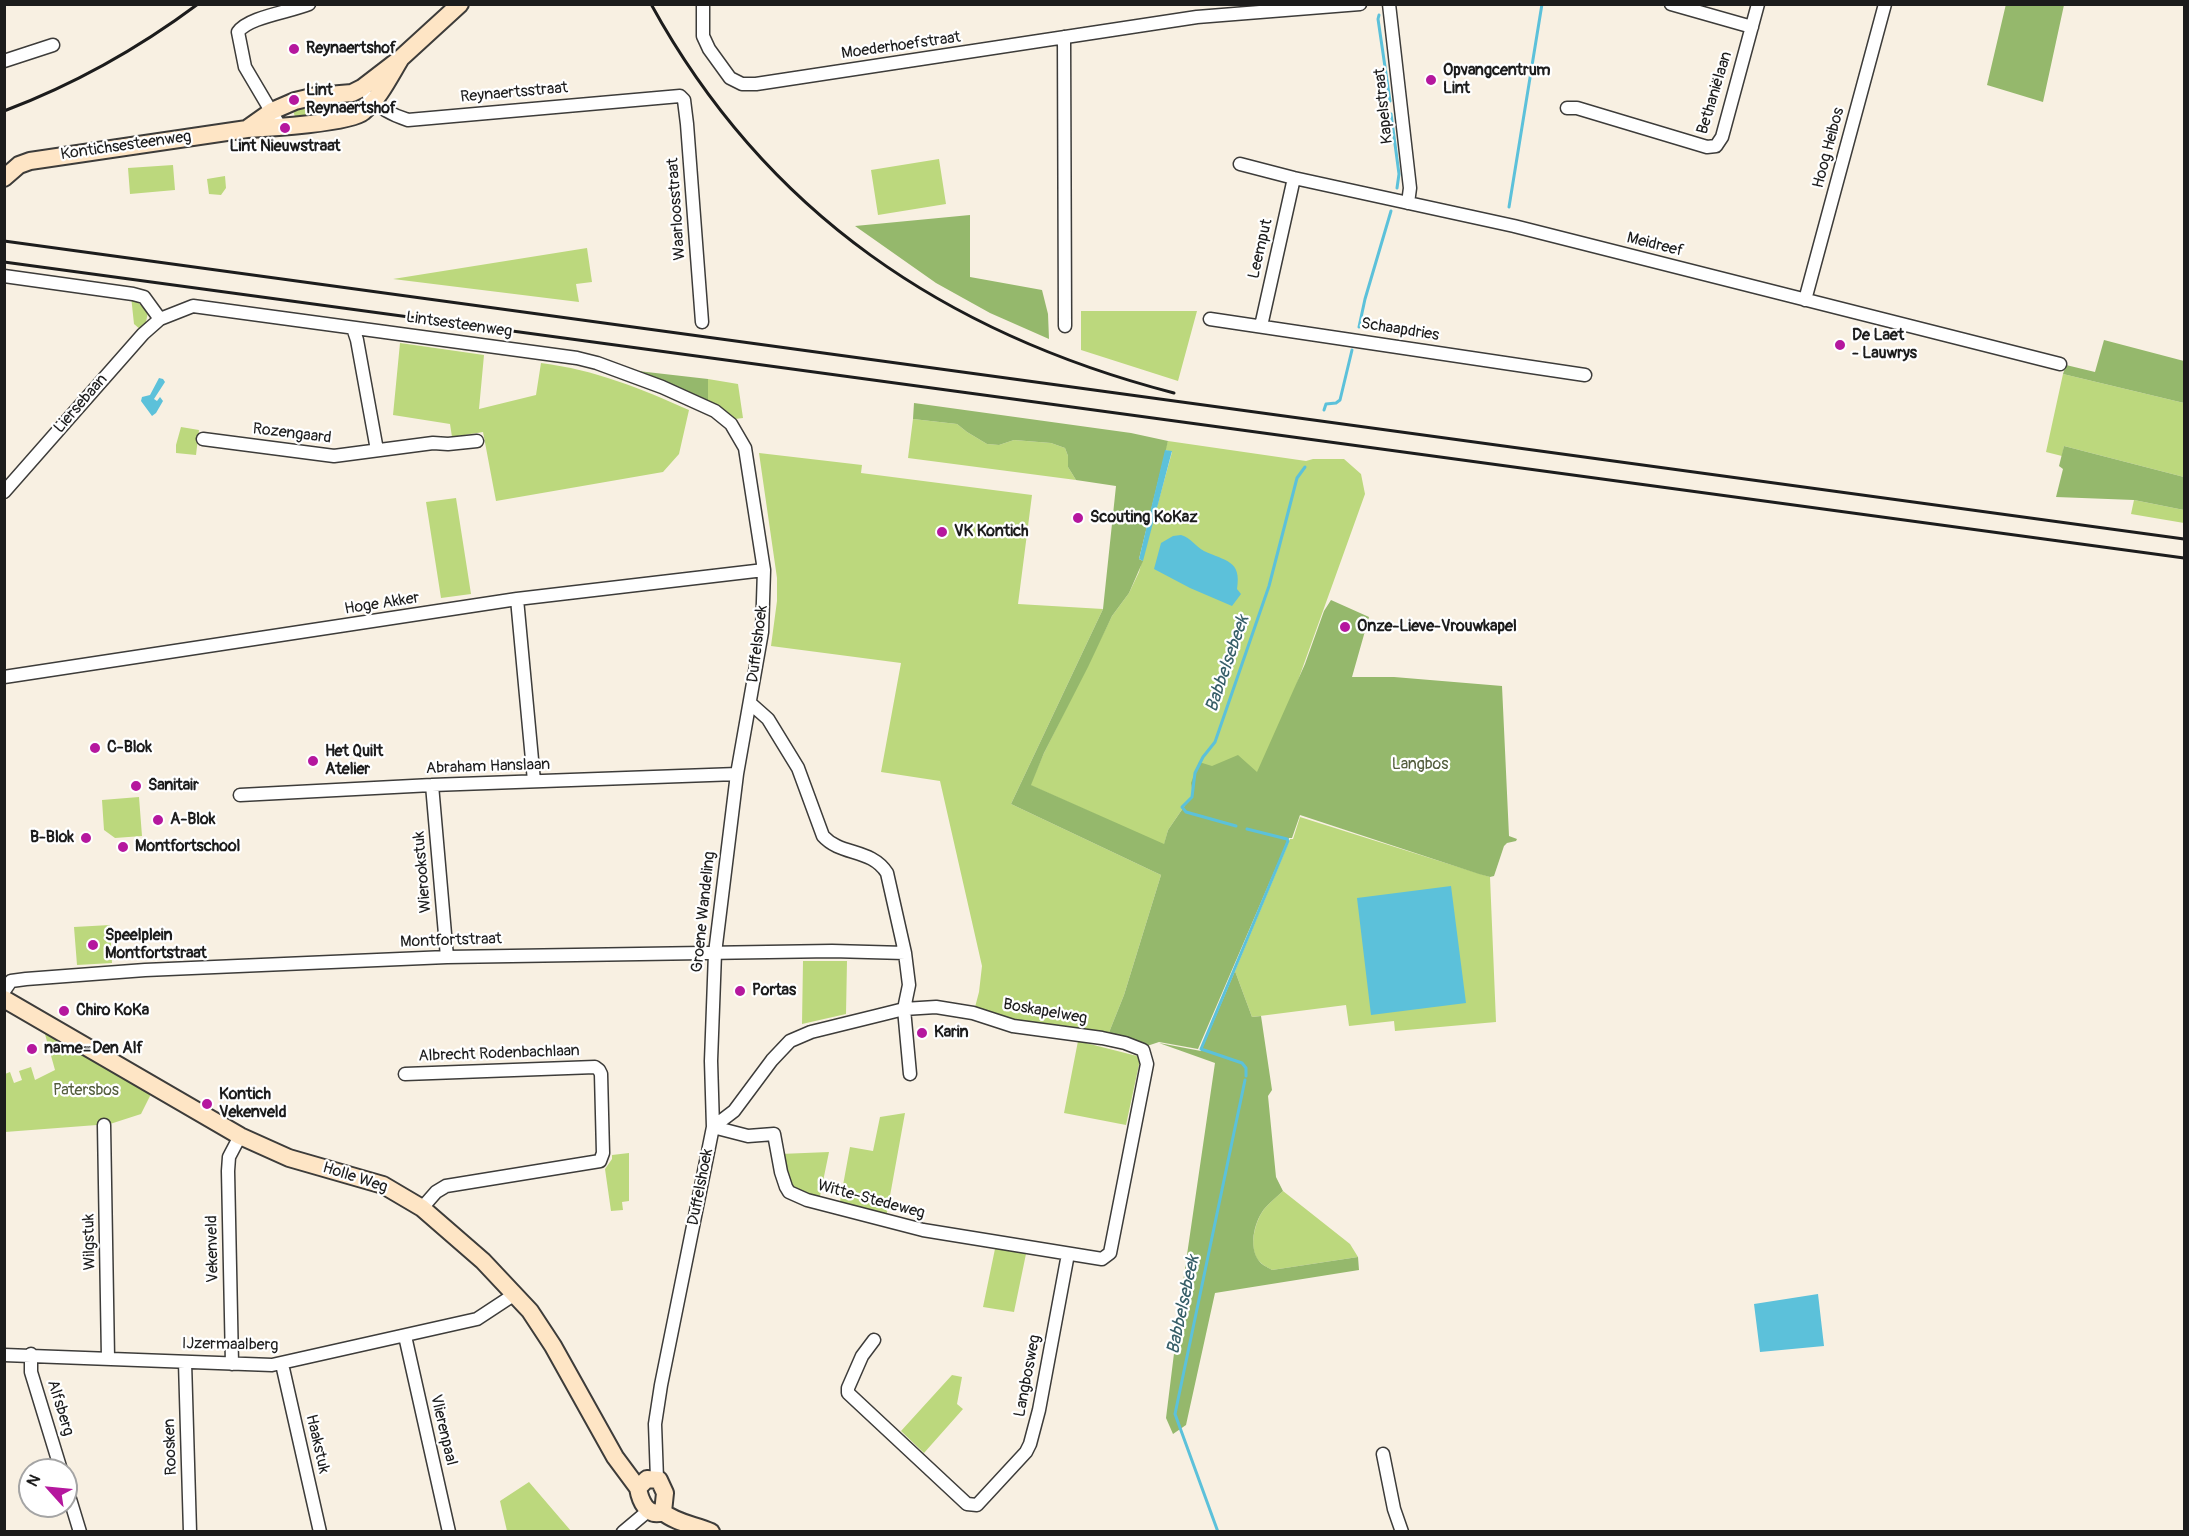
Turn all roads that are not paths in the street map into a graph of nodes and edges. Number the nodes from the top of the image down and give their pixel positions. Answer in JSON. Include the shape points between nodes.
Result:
{"nodes":[{"id":1,"x":309,"y":4,"type":"edge"},
{"id":2,"x":460,"y":4,"type":"edge"},
{"id":3,"x":703,"y":4,"type":"edge"},
{"id":4,"x":1360,"y":4,"type":"edge"},
{"id":5,"x":1389,"y":4,"type":"edge"},
{"id":6,"x":1671,"y":4,"type":"edge"},
{"id":7,"x":1758,"y":4,"type":"edge"},
{"id":8,"x":1885,"y":4,"type":"edge"},
{"id":9,"x":1340,"y":5,"type":"edge"},
{"id":10,"x":1752,"y":27,"type":"junction"},
{"id":11,"x":1064,"y":38,"type":"junction"},
{"id":12,"x":53,"y":45,"type":"dead end"},
{"id":13,"x":401,"y":58,"type":"junction"},
{"id":14,"x":4,"y":61,"type":"edge"},
{"id":15,"x":362,"y":88,"type":"junction"},
{"id":16,"x":680,"y":96,"type":"joint"},
{"id":17,"x":373,"y":101,"type":"junction"},
{"id":18,"x":1567,"y":108,"type":"dead end"},
{"id":19,"x":272,"y":111,"type":"junction"},
{"id":20,"x":281,"y":128,"type":"junction"},
{"id":21,"x":247,"y":129,"type":"junction"},
{"id":22,"x":1240,"y":164,"type":"dead end"},
{"id":23,"x":6,"y":173,"type":"edge"},
{"id":24,"x":1294,"y":178,"type":"junction"},
{"id":25,"x":1408,"y":203,"type":"junction"},
{"id":26,"x":4,"y":276,"type":"edge"},
{"id":27,"x":1805,"y":300,"type":"junction"},
{"id":28,"x":193,"y":306,"type":"joint"},
{"id":29,"x":160,"y":319,"type":"junction"},
{"id":30,"x":1210,"y":319,"type":"dead end"},
{"id":31,"x":702,"y":322,"type":"dead end"},
{"id":32,"x":1065,"y":326,"type":"dead end"},
{"id":33,"x":1261,"y":326,"type":"junction"},
{"id":34,"x":353,"y":328,"type":"junction"},
{"id":35,"x":2060,"y":364,"type":"dead end"},
{"id":36,"x":1585,"y":375,"type":"dead end"},
{"id":37,"x":711,"y":410,"type":"joint"},
{"id":38,"x":202,"y":439,"type":"dead end"},
{"id":39,"x":477,"y":441,"type":"dead end"},
{"id":40,"x":377,"y":450,"type":"junction"},
{"id":41,"x":4,"y":492,"type":"edge"},
{"id":42,"x":764,"y":570,"type":"junction"},
{"id":43,"x":517,"y":599,"type":"junction"},
{"id":44,"x":4,"y":677,"type":"edge"},
{"id":45,"x":750,"y":703,"type":"junction"},
{"id":46,"x":737,"y":774,"type":"junction"},
{"id":47,"x":534,"y":781,"type":"junction"},
{"id":48,"x":432,"y":785,"type":"junction"},
{"id":49,"x":240,"y":795,"type":"dead end"},
{"id":50,"x":714,"y":953,"type":"junction"},
{"id":51,"x":905,"y":953,"type":"junction"},
{"id":52,"x":447,"y":957,"type":"junction"},
{"id":53,"x":4,"y":991,"type":"edge"},
{"id":54,"x":4,"y":999,"type":"edge"},
{"id":55,"x":904,"y":1010,"type":"junction"},
{"id":56,"x":405,"y":1074,"type":"dead end"},
{"id":57,"x":910,"y":1074,"type":"dead end"},
{"id":58,"x":104,"y":1125,"type":"dead end"},
{"id":59,"x":713,"y":1127,"type":"junction"},
{"id":60,"x":240,"y":1136,"type":"junction"},
{"id":61,"x":422,"y":1208,"type":"junction"},
{"id":62,"x":1068,"y":1254,"type":"junction"},
{"id":63,"x":515,"y":1294,"type":"junction"},
{"id":64,"x":405,"y":1336,"type":"junction"},
{"id":65,"x":874,"y":1340,"type":"dead end"},
{"id":66,"x":4,"y":1354,"type":"edge"},
{"id":67,"x":31,"y":1354,"type":"junction"},
{"id":68,"x":108,"y":1358,"type":"junction"},
{"id":69,"x":185,"y":1362,"type":"junction"},
{"id":70,"x":232,"y":1364,"type":"junction"},
{"id":71,"x":282,"y":1364,"type":"junction"},
{"id":72,"x":1383,"y":1454,"type":"dead end"},
{"id":73,"x":57,"y":1458,"type":"edge"},
{"id":74,"x":657,"y":1479,"type":"junction"},
{"id":75,"x":638,"y":1488,"type":"junction"},
{"id":76,"x":656,"y":1512,"type":"junction"},
{"id":77,"x":190,"y":1532,"type":"edge"},
{"id":78,"x":320,"y":1532,"type":"edge"},
{"id":79,"x":449,"y":1532,"type":"edge"},
{"id":80,"x":623,"y":1532,"type":"edge"},
{"id":81,"x":711,"y":1532,"type":"edge"},
{"id":82,"x":1402,"y":1532,"type":"edge"}],
"edges":[{"from":1,"to":19,"type":"street","via":[[252,21],[238,32],[245,68]]},
{"from":2,"to":13,"type":"street","name":"Kontichsesteenweg"},
{"from":3,"to":11,"type":"street","name":"Moederhoefstraat","via":[[703,36],[709,49],[730,78],[742,84]]},
{"from":4,"to":9,"type":"street","name":"Moederhoefstraat"},
{"from":5,"to":25,"type":"street","name":"Kapelstraat","via":[[1410,188]]},
{"from":6,"to":10,"type":"street"},
{"from":7,"to":10,"type":"street","name":"Bethaniëlaan"},
{"from":8,"to":27,"type":"street","name":"Hoog Heibos"},
{"from":9,"to":11,"type":"street","name":"Moederhoefstraat","via":[[1197,17]]},
{"from":10,"to":18,"type":"street","name":"Bethaniëlaan","via":[[1722,137],[1716,146],[1707,147]]},
{"from":11,"to":32,"type":"street"},
{"from":12,"to":14,"type":"street"},
{"from":13,"to":15,"type":"street","name":"Kontichsesteenweg"},
{"from":13,"to":17,"type":"street","name":"Kontichsesteenweg"},
{"from":15,"to":17,"type":"street","name":"Reynaertsstraat"},
{"from":15,"to":19,"type":"street","name":"Kontichsesteenweg","via":[[352,93],[295,101]]},
{"from":16,"to":17,"type":"street","name":"Reynaertsstraat","via":[[408,120],[392,115]]},
{"from":16,"to":31,"type":"street","name":"Waarloosstraat","via":[[687,124]]},
{"from":17,"to":20,"type":"street","name":"Kontichsesteenweg","via":[[353,117]]},
{"from":19,"to":20,"type":"street"},
{"from":19,"to":21,"type":"street","name":"Kontichsesteenweg"},
{"from":20,"to":21,"type":"street","name":"Kontichsesteenweg"},
{"from":21,"to":23,"type":"street","name":"Kontichsesteenweg","via":[[30,161]]},
{"from":22,"to":24,"type":"street","name":"Meidreef"},
{"from":24,"to":25,"type":"street","name":"Meidreef"},
{"from":24,"to":33,"type":"street","name":"Leemput"},
{"from":25,"to":27,"type":"street","name":"Meidreef"},
{"from":26,"to":29,"type":"street","via":[[144,297]]},
{"from":27,"to":35,"type":"street","name":"Meidreef"},
{"from":28,"to":29,"type":"street","name":"Liersebaan"},
{"from":28,"to":34,"type":"street","name":"Lintsesteenweg"},
{"from":29,"to":41,"type":"street","name":"Liersebaan","via":[[133,344]]},
{"from":30,"to":33,"type":"street","name":"Schaapdries"},
{"from":33,"to":36,"type":"street","name":"Schaapdries"},
{"from":34,"to":37,"type":"street","name":"Lintsesteenweg","via":[[577,358],[662,387]]},
{"from":34,"to":40,"type":"street"},
{"from":37,"to":42,"type":"street","name":"Duffelshoek","via":[[731,424],[745,448]]},
{"from":38,"to":40,"type":"street","name":"Rozengaard","via":[[334,456]]},
{"from":39,"to":40,"type":"street","name":"Rozengaard"},
{"from":42,"to":43,"type":"street","name":"Hoge Akker"},
{"from":42,"to":45,"type":"street","name":"Duffelshoek","via":[[762,632]]},
{"from":43,"to":44,"type":"street","name":"Hoge Akker"},
{"from":43,"to":47,"type":"street"},
{"from":45,"to":46,"type":"street","name":"Groene Wandeling"},
{"from":45,"to":51,"type":"street","name":"Duffelshoek","via":[[768,719],[798,768],[823,836],[830,844],[881,863],[887,873]]},
{"from":46,"to":47,"type":"street","name":"Abraham Hanslaan"},
{"from":46,"to":50,"type":"street","name":"Groene Wandeling"},
{"from":47,"to":48,"type":"street","name":"Abraham Hanslaan"},
{"from":48,"to":49,"type":"street","name":"Abraham Hanslaan"},
{"from":48,"to":52,"type":"street","name":"Wierookstuk"},
{"from":50,"to":51,"type":"street","name":"Montfortstraat"},
{"from":50,"to":52,"type":"street","name":"Montfortstraat"},
{"from":50,"to":59,"type":"street","name":"Groene Wandeling"},
{"from":51,"to":55,"type":"street","name":"Duffelshoek","via":[[909,985]]},
{"from":52,"to":53,"type":"street","name":"Montfortstraat","via":[[145,970],[11,981]]},
{"from":54,"to":60,"type":"street","name":"Holle Weg"},
{"from":55,"to":57,"type":"street","name":"Duffelshoek"},
{"from":55,"to":59,"type":"street","name":"Duffelshoek","via":[[790,1041],[734,1111]]},
{"from":55,"to":62,"type":"street","name":"Boskapelweg","via":[[936,1007],[973,1013],[1013,1026],[1102,1038],[1143,1050],[1147,1064],[1110,1253],[1102,1259]]},
{"from":56,"to":61,"type":"street","name":"Albrecht Rodenbachlaan","via":[[595,1067],[601,1074],[603,1153],[597,1163],[446,1186]]},
{"from":58,"to":68,"type":"street","name":"Wilgstuk"},
{"from":59,"to":62,"type":"street","name":"Witte-Stedeweg","via":[[748,1136],[774,1134],[786,1187],[807,1200],[923,1230]]},
{"from":59,"to":74,"type":"street","name":"Duffelshoek","via":[[661,1385],[655,1424]]},
{"from":60,"to":61,"type":"street","name":"Holle Weg","via":[[289,1158],[382,1185]]},
{"from":60,"to":70,"type":"street","name":"Vekenveld","via":[[229,1157],[228,1171]]},
{"from":61,"to":63,"type":"street","name":"Holle Weg","via":[[483,1260]]},
{"from":62,"to":65,"type":"street","name":"Langbosweg","via":[[1028,1449],[977,1504],[967,1504],[848,1393],[862,1356]]},
{"from":63,"to":64,"type":"street","name":"IJzermaalberg","via":[[481,1317]]},
{"from":63,"to":75,"type":"street","name":"Holle Weg","via":[[545,1333],[615,1457]]},
{"from":64,"to":71,"type":"street","name":"IJzermaalberg"},
{"from":64,"to":79,"type":"street","name":"Vlierenpaal"},
{"from":66,"to":67,"type":"street","name":"IJzermaalberg"},
{"from":67,"to":68,"type":"street","name":"IJzermaalberg"},
{"from":67,"to":73,"type":"street","name":"Alfsberg","via":[[32,1372]]},
{"from":68,"to":69,"type":"street","name":"IJzermaalberg"},
{"from":69,"to":70,"type":"street","name":"IJzermaalberg"},
{"from":69,"to":77,"type":"street","name":"Roosken"},
{"from":70,"to":71,"type":"street","name":"IJzermaalberg"},
{"from":71,"to":78,"type":"street","name":"Haakstuk"},
{"from":72,"to":82,"type":"street"},
{"from":74,"to":75,"type":"street","via":[[647,1479]]},
{"from":74,"to":76,"type":"street","name":"Duffelshoek","via":[[665,1493]]},
{"from":75,"to":76,"type":"street","via":[[639,1496]]},
{"from":76,"to":80,"type":"street"},
{"from":76,"to":81,"type":"street"}]}
